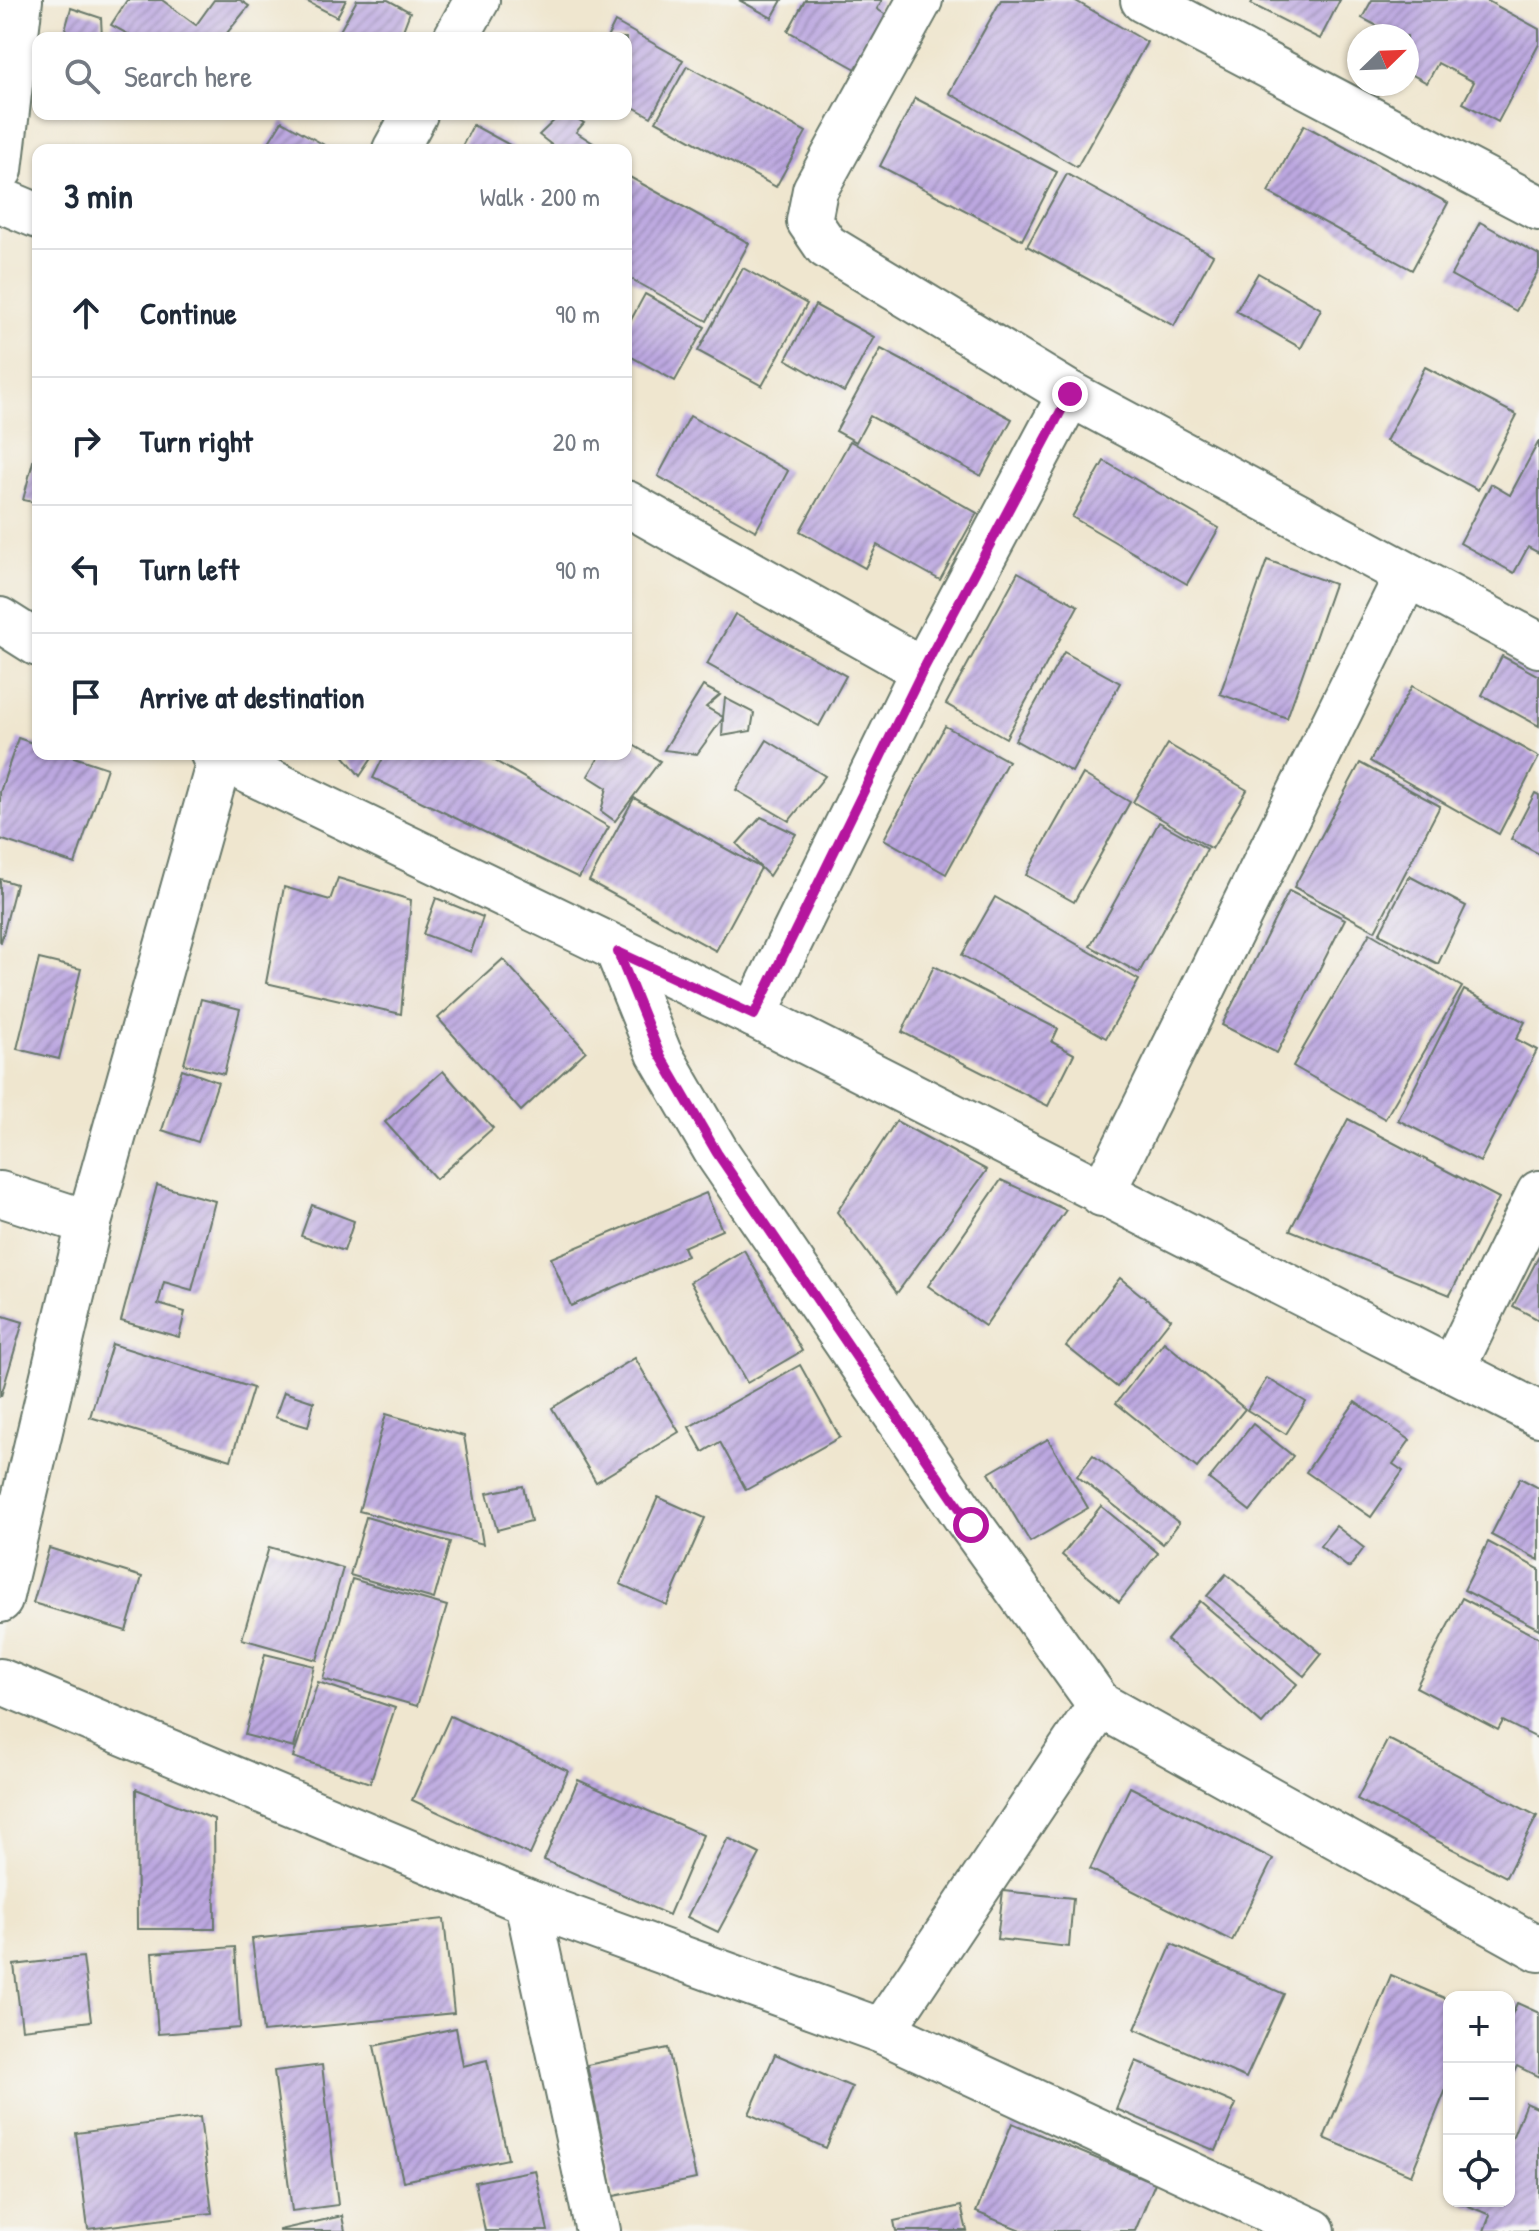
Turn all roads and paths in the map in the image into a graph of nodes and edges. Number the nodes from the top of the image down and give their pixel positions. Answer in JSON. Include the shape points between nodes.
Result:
{"nodes":[{"id":1,"x":20,"y":0,"type":"edge"},
{"id":2,"x":477,"y":0,"type":"edge"},
{"id":3,"x":920,"y":0,"type":"edge"},
{"id":4,"x":1143,"y":0,"type":"edge"},
{"id":5,"x":459,"y":32,"type":"edge"},
{"id":6,"x":412,"y":120,"type":"edge"},
{"id":7,"x":398,"y":144,"type":"edge"},
{"id":8,"x":0,"y":170,"type":"edge"},
{"id":9,"x":0,"y":200,"type":"edge"},
{"id":10,"x":1539,"y":208,"type":"edge"},
{"id":11,"x":32,"y":213,"type":"edge"},
{"id":12,"x":1070,"y":394,"type":"junction"},
{"id":13,"x":632,"y":506,"type":"edge"},
{"id":14,"x":1406,"y":577,"type":"junction"},
{"id":15,"x":0,"y":620,"type":"edge"},
{"id":16,"x":32,"y":640,"type":"edge"},
{"id":17,"x":1539,"y":645,"type":"edge"},
{"id":18,"x":923,"y":670,"type":"junction"},
{"id":19,"x":216,"y":760,"type":"edge"},
{"id":20,"x":225,"y":760,"type":"edge"},
{"id":21,"x":618,"y":952,"type":"junction"},
{"id":22,"x":754,"y":1015,"type":"junction"},
{"id":23,"x":1539,"y":1193,"type":"edge"},
{"id":24,"x":0,"y":1194,"type":"edge"},
{"id":25,"x":1102,"y":1194,"type":"junction"},
{"id":26,"x":89,"y":1223,"type":"junction"},
{"id":27,"x":1452,"y":1370,"type":"junction"},
{"id":28,"x":1539,"y":1414,"type":"edge"},
{"id":29,"x":0,"y":1600,"type":"edge"},
{"id":30,"x":0,"y":1681,"type":"edge"},
{"id":31,"x":1100,"y":1705,"type":"junction"},
{"id":32,"x":527,"y":1902,"type":"junction"},
{"id":33,"x":1539,"y":1949,"type":"edge"},
{"id":34,"x":882,"y":2031,"type":"junction"},
{"id":35,"x":598,"y":2231,"type":"edge"},
{"id":36,"x":1313,"y":2231,"type":"edge"}],
"edges":[{"from":1,"to":8,"type":"street"},
{"from":2,"to":5,"type":"street"},
{"from":3,"to":12,"type":"street","via":[[815,190],[809,221],[826,246]]},
{"from":4,"to":10,"type":"street"},
{"from":6,"to":7,"type":"street"},
{"from":9,"to":11,"type":"street"},
{"from":12,"to":14,"type":"street"},
{"from":12,"to":18,"type":"street"},
{"from":13,"to":18,"type":"street"},
{"from":14,"to":17,"type":"street"},
{"from":14,"to":25,"type":"street"},
{"from":15,"to":16,"type":"street"},
{"from":18,"to":22,"type":"street"},
{"from":19,"to":26,"type":"street"},
{"from":20,"to":21,"type":"street"},
{"from":21,"to":22,"type":"street"},
{"from":21,"to":31,"type":"street","via":[[659,1053],[717,1153]]},
{"from":22,"to":25,"type":"street"},
{"from":23,"to":27,"type":"street"},
{"from":24,"to":26,"type":"street"},
{"from":25,"to":27,"type":"street"},
{"from":26,"to":29,"type":"street"},
{"from":27,"to":28,"type":"street"},
{"from":30,"to":32,"type":"street"},
{"from":31,"to":33,"type":"street"},
{"from":31,"to":34,"type":"street"},
{"from":32,"to":34,"type":"street"},
{"from":32,"to":35,"type":"street"},
{"from":34,"to":36,"type":"street"}]}
